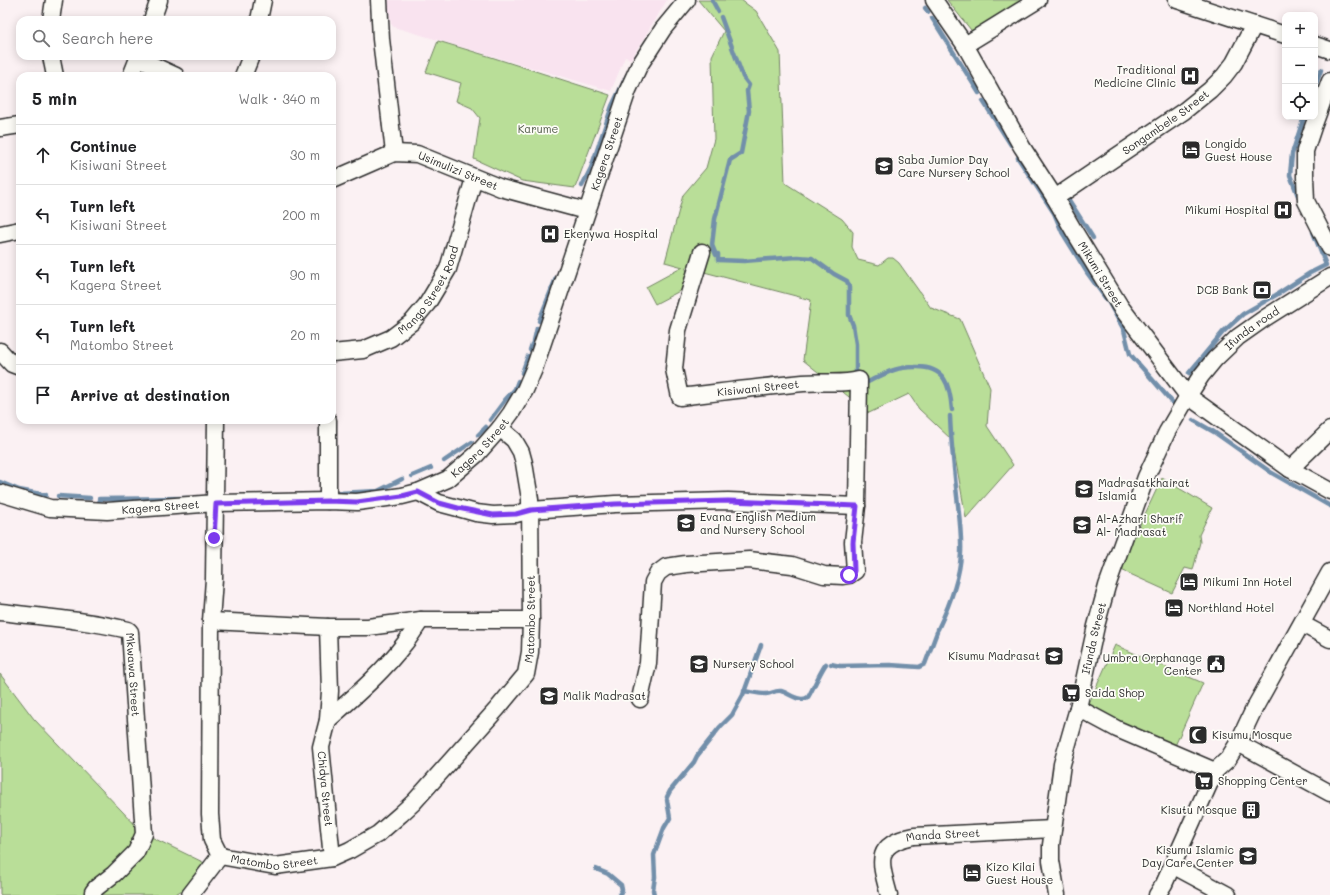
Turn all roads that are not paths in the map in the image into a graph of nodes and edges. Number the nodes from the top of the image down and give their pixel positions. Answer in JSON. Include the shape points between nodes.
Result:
{"nodes":[{"id":1,"x":54,"y":0,"type":"edge"},
{"id":2,"x":263,"y":0,"type":"edge"},
{"id":3,"x":379,"y":0,"type":"edge"},
{"id":4,"x":687,"y":0,"type":"edge"},
{"id":5,"x":934,"y":0,"type":"edge"},
{"id":6,"x":1038,"y":0,"type":"edge"},
{"id":7,"x":1177,"y":0,"type":"edge"},
{"id":8,"x":155,"y":1,"type":"edge"},
{"id":9,"x":51,"y":16,"type":"edge"},
{"id":10,"x":153,"y":16,"type":"edge"},
{"id":11,"x":260,"y":16,"type":"edge"},
{"id":12,"x":1254,"y":25,"type":"junction"},
{"id":13,"x":1282,"y":34,"type":"edge"},
{"id":14,"x":965,"y":45,"type":"junction"},
{"id":15,"x":1318,"y":46,"type":"edge"},
{"id":16,"x":1330,"y":50,"type":"edge"},
{"id":17,"x":52,"y":60,"type":"edge"},
{"id":18,"x":138,"y":60,"type":"edge"},
{"id":19,"x":143,"y":60,"type":"edge"},
{"id":20,"x":249,"y":60,"type":"edge"},
{"id":21,"x":54,"y":72,"type":"edge"},
{"id":22,"x":133,"y":72,"type":"edge"},
{"id":23,"x":168,"y":72,"type":"edge"},
{"id":24,"x":245,"y":72,"type":"edge"},
{"id":25,"x":1330,"y":81,"type":"edge"},
{"id":26,"x":16,"y":126,"type":"edge"},
{"id":27,"x":0,"y":128,"type":"edge"},
{"id":28,"x":394,"y":153,"type":"junction"},
{"id":29,"x":336,"y":178,"type":"edge"},
{"id":30,"x":474,"y":178,"type":"junction"},
{"id":31,"x":1055,"y":198,"type":"junction"},
{"id":32,"x":586,"y":211,"type":"junction"},
{"id":33,"x":16,"y":231,"type":"edge"},
{"id":34,"x":0,"y":234,"type":"edge"},
{"id":35,"x":1330,"y":248,"type":"edge"},
{"id":36,"x":702,"y":252,"type":"dead end"},
{"id":37,"x":1330,"y":277,"type":"edge"},
{"id":38,"x":0,"y":351,"type":"edge"},
{"id":39,"x":336,"y":353,"type":"edge"},
{"id":40,"x":16,"y":366,"type":"edge"},
{"id":41,"x":1188,"y":396,"type":"junction"},
{"id":42,"x":216,"y":424,"type":"edge"},
{"id":43,"x":328,"y":424,"type":"edge"},
{"id":44,"x":500,"y":428,"type":"junction"},
{"id":45,"x":1330,"y":430,"type":"edge"},
{"id":46,"x":1290,"y":469,"type":"junction"},
{"id":47,"x":1330,"y":491,"type":"edge"},
{"id":48,"x":418,"y":492,"type":"junction"},
{"id":49,"x":0,"y":493,"type":"edge"},
{"id":50,"x":328,"y":501,"type":"junction"},
{"id":51,"x":216,"y":504,"type":"junction"},
{"id":52,"x":857,"y":506,"type":"junction"},
{"id":53,"x":531,"y":510,"type":"junction"},
{"id":54,"x":1330,"y":572,"type":"edge"},
{"id":55,"x":0,"y":612,"type":"edge"},
{"id":56,"x":421,"y":620,"type":"junction"},
{"id":57,"x":531,"y":620,"type":"junction"},
{"id":58,"x":211,"y":621,"type":"junction"},
{"id":59,"x":1302,"y":624,"type":"junction"},
{"id":60,"x":328,"y":627,"type":"junction"},
{"id":61,"x":1330,"y":640,"type":"edge"},
{"id":62,"x":640,"y":699,"type":"dead end"},
{"id":63,"x":1078,"y":708,"type":"junction"},
{"id":64,"x":328,"y":720,"type":"junction"},
{"id":65,"x":1238,"y":743,"type":"junction"},
{"id":66,"x":1214,"y":771,"type":"junction"},
{"id":67,"x":1330,"y":793,"type":"edge"},
{"id":68,"x":1053,"y":829,"type":"junction"},
{"id":69,"x":220,"y":856,"type":"junction"},
{"id":70,"x":332,"y":858,"type":"junction"},
{"id":71,"x":1172,"y":865,"type":"junction"},
{"id":72,"x":92,"y":895,"type":"edge"},
{"id":73,"x":190,"y":895,"type":"edge"},
{"id":74,"x":889,"y":895,"type":"edge"},
{"id":75,"x":1058,"y":895,"type":"edge"},
{"id":76,"x":1157,"y":895,"type":"edge"},
{"id":77,"x":1228,"y":895,"type":"edge"}],
"edges":[{"from":1,"to":9,"type":"street"},
{"from":2,"to":11,"type":"street"},
{"from":3,"to":28,"type":"street"},
{"from":4,"to":32,"type":"street","name":"Kagera Street","via":[[663,29],[630,84]]},
{"from":5,"to":14,"type":"street","name":"Mikumi Street"},
{"from":6,"to":14,"type":"street"},
{"from":7,"to":12,"type":"street"},
{"from":8,"to":10,"type":"street"},
{"from":12,"to":13,"type":"street"},
{"from":12,"to":31,"type":"street","name":"Songambele Street","via":[[1234,63],[1210,90],[1184,111]]},
{"from":14,"to":31,"type":"street","name":"Mikumi Street","via":[[1022,147]]},
{"from":15,"to":16,"type":"street"},
{"from":17,"to":21,"type":"street"},
{"from":18,"to":22,"type":"street"},
{"from":19,"to":23,"type":"street"},
{"from":20,"to":24,"type":"street"},
{"from":25,"to":35,"type":"street","via":[[1305,151],[1306,201]]},
{"from":26,"to":27,"type":"street"},
{"from":28,"to":29,"type":"street","name":"Usimulizi Street"},
{"from":28,"to":30,"type":"street","name":"Usimulizi Street","via":[[417,154]]},
{"from":30,"to":32,"type":"street","name":"Usimulizi Street"},
{"from":30,"to":39,"type":"street","name":"Mango Street Road","via":[[448,269],[427,304],[412,322],[391,338],[363,350]]},
{"from":31,"to":41,"type":"street","name":"Mikumi Street","via":[[1120,306]]},
{"from":32,"to":44,"type":"street","name":"Kagera Street","via":[[534,369],[525,390]]},
{"from":33,"to":34,"type":"street"},
{"from":36,"to":52,"type":"street","name":"Kisiwani Street","via":[[678,330],[674,369],[680,397],[766,386],[859,380]]},
{"from":37,"to":41,"type":"street","name":"Ifunda road","via":[[1238,337],[1215,359]]},
{"from":38,"to":40,"type":"street"},
{"from":41,"to":46,"type":"street","name":"Mikumi Street"},
{"from":41,"to":63,"type":"street","name":"Ifunda Street","via":[[1167,432],[1146,477],[1114,565],[1096,626]]},
{"from":42,"to":51,"type":"street","name":"Matombo Street"},
{"from":43,"to":50,"type":"street"},
{"from":44,"to":48,"type":"street","name":"Kagera Street","via":[[477,454],[448,479]]},
{"from":44,"to":53,"type":"street","via":[[514,440],[521,452]]},
{"from":45,"to":46,"type":"street"},
{"from":46,"to":47,"type":"street","name":"Mikumi Street"},
{"from":48,"to":50,"type":"street","name":"Kagera Street","via":[[357,502]]},
{"from":48,"to":53,"type":"street","via":[[439,503],[476,513],[516,514]]},
{"from":49,"to":51,"type":"street","name":"Kagera Street","via":[[50,508],[107,511]]},
{"from":50,"to":51,"type":"street","name":"Kagera Street"},
{"from":51,"to":58,"type":"street","name":"Matombo Street"},
{"from":52,"to":53,"type":"street","via":[[728,501],[615,504]]},
{"from":52,"to":62,"type":"street","name":"Kisiwani Street","via":[[853,542],[854,571],[849,575],[824,575],[792,565],[749,560],[686,564],[666,567],[658,573],[653,582],[648,663]]},
{"from":53,"to":57,"type":"street","name":"Matombo Street"},
{"from":54,"to":59,"type":"street"},
{"from":55,"to":72,"type":"street","name":"Mkwawa Street","via":[[112,626],[130,632],[144,834],[136,852],[96,888]]},
{"from":56,"to":57,"type":"street"},
{"from":56,"to":60,"type":"street","via":[[368,627]]},
{"from":56,"to":64,"type":"street","via":[[380,672]]},
{"from":57,"to":70,"type":"street","name":"Matombo Street","via":[[526,674],[497,709],[401,814],[378,834]]},
{"from":58,"to":60,"type":"street"},
{"from":58,"to":69,"type":"street","name":"Matombo Street","via":[[210,814],[212,840]]},
{"from":59,"to":61,"type":"street"},
{"from":59,"to":65,"type":"street","via":[[1254,709]]},
{"from":60,"to":64,"type":"street","name":"Chidya Street"},
{"from":63,"to":66,"type":"street","via":[[1117,729]]},
{"from":63,"to":68,"type":"street","name":"Ifunda Street","via":[[1062,764]]},
{"from":64,"to":70,"type":"street","name":"Chidya Street","via":[[320,747]]},
{"from":65,"to":66,"type":"street","via":[[1228,759]]},
{"from":65,"to":67,"type":"street"},
{"from":66,"to":71,"type":"street"},
{"from":68,"to":74,"type":"street","name":"Manda Street","via":[[914,836],[900,839],[881,857]]},
{"from":68,"to":75,"type":"street","name":"Ifunda Street","via":[[1051,860]]},
{"from":69,"to":70,"type":"street","name":"Matombo Street","via":[[274,866]]},
{"from":69,"to":73,"type":"street"},
{"from":71,"to":76,"type":"street"},
{"from":71,"to":77,"type":"street"}]}
